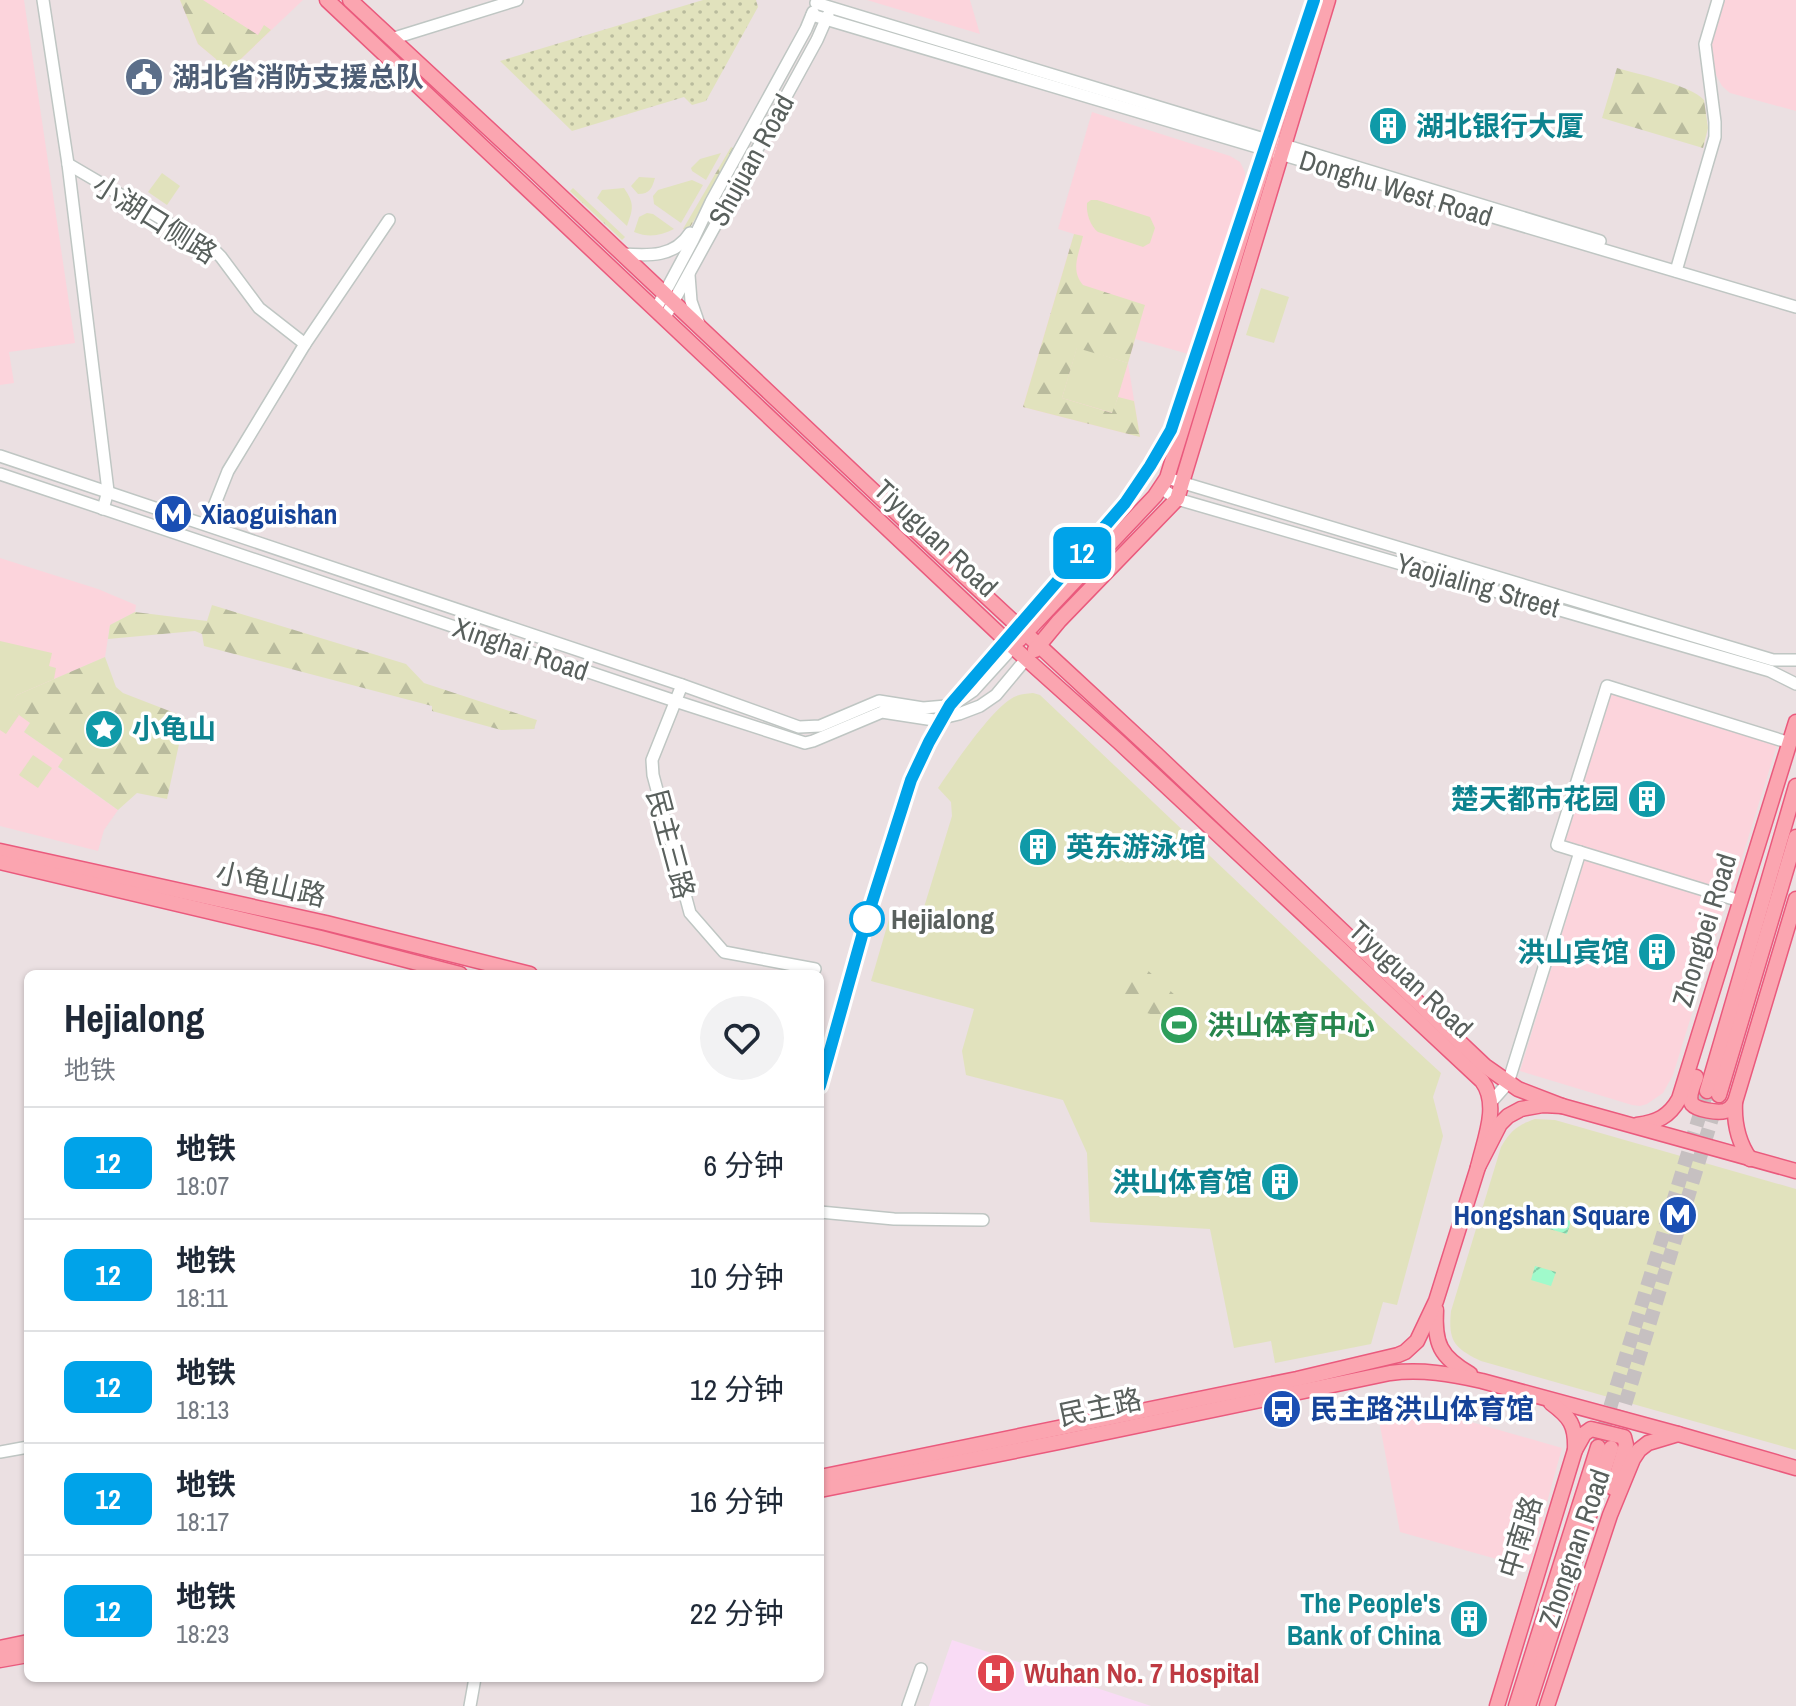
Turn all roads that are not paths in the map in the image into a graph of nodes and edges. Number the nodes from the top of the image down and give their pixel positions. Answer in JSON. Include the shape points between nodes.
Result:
{"nodes":[{"id":1,"x":45,"y":0,"type":"edge"},
{"id":2,"x":327,"y":0,"type":"edge"},
{"id":3,"x":350,"y":0,"type":"edge"},
{"id":4,"x":517,"y":0,"type":"edge"},
{"id":5,"x":1314,"y":0,"type":"edge"},
{"id":6,"x":1328,"y":0,"type":"edge"},
{"id":7,"x":1718,"y":0,"type":"edge"},
{"id":8,"x":816,"y":1,"type":"edge"},
{"id":9,"x":830,"y":3,"type":"edge"},
{"id":10,"x":812,"y":15,"type":"junction"},
{"id":11,"x":826,"y":19,"type":"junction"},
{"id":12,"x":391,"y":39,"type":"junction"},
{"id":13,"x":1276,"y":147,"type":"junction"},
{"id":14,"x":68,"y":164,"type":"junction"},
{"id":15,"x":389,"y":220,"type":"dead end"},
{"id":16,"x":702,"y":222,"type":"junction"},
{"id":17,"x":623,"y":254,"type":"junction"},
{"id":18,"x":1677,"y":268,"type":"junction"},
{"id":19,"x":689,"y":275,"type":"junction"},
{"id":20,"x":669,"y":298,"type":"junction"},
{"id":21,"x":1796,"y":301,"type":"edge"},
{"id":22,"x":1796,"y":307,"type":"edge"},
{"id":23,"x":661,"y":313,"type":"junction"},
{"id":24,"x":701,"y":328,"type":"junction"},
{"id":25,"x":305,"y":344,"type":"junction"},
{"id":26,"x":0,"y":456,"type":"edge"},
{"id":27,"x":0,"y":474,"type":"edge"},
{"id":28,"x":1170,"y":482,"type":"junction"},
{"id":29,"x":108,"y":491,"type":"junction"},
{"id":30,"x":1177,"y":499,"type":"junction"},
{"id":31,"x":103,"y":509,"type":"junction"},
{"id":32,"x":207,"y":524,"type":"junction"},
{"id":33,"x":1025,"y":633,"type":"junction"},
{"id":34,"x":1038,"y":646,"type":"junction"},
{"id":35,"x":1013,"y":647,"type":"junction"},
{"id":36,"x":1026,"y":659,"type":"junction"},
{"id":37,"x":1796,"y":660,"type":"edge"},
{"id":38,"x":1796,"y":684,"type":"edge"},
{"id":39,"x":682,"y":685,"type":"junction"},
{"id":40,"x":675,"y":701,"type":"junction"},
{"id":41,"x":1796,"y":722,"type":"edge"},
{"id":42,"x":1790,"y":743,"type":"junction"},
{"id":43,"x":1796,"y":780,"type":"edge"},
{"id":44,"x":1796,"y":786,"type":"edge"},
{"id":45,"x":1796,"y":837,"type":"edge"},
{"id":46,"x":0,"y":851,"type":"edge"},
{"id":47,"x":1580,"y":852,"type":"junction"},
{"id":48,"x":1756,"y":852,"type":"junction"},
{"id":49,"x":0,"y":862,"type":"edge"},
{"id":50,"x":1796,"y":899,"type":"edge"},
{"id":51,"x":1740,"y":901,"type":"junction"},
{"id":52,"x":815,"y":969,"type":"dead end"},
{"id":53,"x":445,"y":970,"type":"edge"},
{"id":54,"x":514,"y":970,"type":"edge"},
{"id":55,"x":1695,"y":1050,"type":"junction"},
{"id":56,"x":1508,"y":1083,"type":"junction"},
{"id":57,"x":1491,"y":1102,"type":"junction"},
{"id":58,"x":1735,"y":1102,"type":"junction"},
{"id":59,"x":1562,"y":1106,"type":"junction"},
{"id":60,"x":1633,"y":1126,"type":"junction"},
{"id":61,"x":1750,"y":1159,"type":"junction"},
{"id":62,"x":1478,"y":1167,"type":"junction"},
{"id":63,"x":1796,"y":1171,"type":"edge"},
{"id":64,"x":824,"y":1212,"type":"edge"},
{"id":65,"x":983,"y":1220,"type":"dead end"},
{"id":66,"x":1436,"y":1301,"type":"junction"},
{"id":67,"x":1388,"y":1366,"type":"junction"},
{"id":68,"x":1482,"y":1381,"type":"junction"},
{"id":69,"x":1540,"y":1396,"type":"junction"},
{"id":70,"x":1678,"y":1434,"type":"junction"},
{"id":71,"x":24,"y":1448,"type":"edge"},
{"id":72,"x":1575,"y":1450,"type":"junction"},
{"id":73,"x":0,"y":1452,"type":"edge"},
{"id":74,"x":1796,"y":1468,"type":"edge"},
{"id":75,"x":824,"y":1476,"type":"edge"},
{"id":76,"x":824,"y":1489,"type":"edge"},
{"id":77,"x":1610,"y":1515,"type":"junction"},
{"id":78,"x":24,"y":1643,"type":"edge"},
{"id":79,"x":0,"y":1648,"type":"edge"},
{"id":80,"x":24,"y":1656,"type":"edge"},
{"id":81,"x":0,"y":1660,"type":"edge"},
{"id":82,"x":921,"y":1669,"type":"dead end"},
{"id":83,"x":474,"y":1682,"type":"edge"},
{"id":84,"x":470,"y":1706,"type":"edge"},
{"id":85,"x":908,"y":1706,"type":"edge"},
{"id":86,"x":1497,"y":1706,"type":"edge"},
{"id":87,"x":1516,"y":1706,"type":"edge"},
{"id":88,"x":1528,"y":1706,"type":"edge"},
{"id":89,"x":1547,"y":1706,"type":"edge"}],
"edges":[{"from":1,"to":14,"type":"street"},
{"from":2,"to":23,"type":"main road","name":"Tiyuguan Road"},
{"from":3,"to":12,"type":"main road","name":"Tiyuguan Road"},
{"from":4,"to":12,"type":"street"},
{"from":5,"to":13,"type":"main road"},
{"from":6,"to":13,"type":"main road"},
{"from":7,"to":18,"type":"street","via":[[1705,44],[1715,137]]},
{"from":8,"to":9,"type":"street","name":"Donghu West Road"},
{"from":8,"to":10,"type":"street","name":"Shujuan Road"},
{"from":9,"to":11,"type":"street","name":"Shujuan Road"},
{"from":9,"to":13,"type":"street","name":"Donghu West Road"},
{"from":10,"to":11,"type":"street","name":"Donghu West Road"},
{"from":10,"to":16,"type":"street","name":"Shujuan Road"},
{"from":11,"to":13,"type":"street","name":"Donghu West Road"},
{"from":11,"to":19,"type":"street","name":"Shujuan Road"},
{"from":12,"to":17,"type":"main road","name":"Tiyuguan Road"},
{"from":13,"to":18,"type":"street","name":"Donghu West Road"},
{"from":13,"to":28,"type":"main road"},
{"from":14,"to":25,"type":"street","name":"小湖口侧路","via":[[213,249],[259,308]]},
{"from":14,"to":29,"type":"street"},
{"from":15,"to":25,"type":"street"},
{"from":16,"to":17,"type":"street","via":[[672,250]]},
{"from":16,"to":20,"type":"street","name":"Shujuan Road"},
{"from":17,"to":20,"type":"main road","name":"Tiyuguan Road"},
{"from":18,"to":21,"type":"street","name":"Donghu West Road"},
{"from":18,"to":22,"type":"street","name":"Donghu West Road"},
{"from":19,"to":20,"type":"street","name":"Shujuan Road"},
{"from":19,"to":24,"type":"street"},
{"from":20,"to":23,"type":"street","name":"Shujuan Road"},
{"from":20,"to":24,"type":"main road","name":"Tiyuguan Road"},
{"from":23,"to":35,"type":"main road","name":"Tiyuguan Road"},
{"from":24,"to":33,"type":"main road","name":"Tiyuguan Road"},
{"from":25,"to":32,"type":"street","via":[[228,471]]},
{"from":26,"to":29,"type":"street","name":"Xinghai Road"},
{"from":27,"to":31,"type":"street","name":"Xinghai Road"},
{"from":28,"to":30,"type":"main road"},
{"from":28,"to":33,"type":"main road"},
{"from":28,"to":37,"type":"street","name":"Yaojialing Street","via":[[1773,660]]},
{"from":29,"to":31,"type":"street"},
{"from":29,"to":32,"type":"street","name":"Xinghai Road"},
{"from":30,"to":34,"type":"main road"},
{"from":30,"to":38,"type":"street","name":"Yaojialing Street","via":[[1770,671]]},
{"from":31,"to":40,"type":"street","name":"Xinghai Road"},
{"from":32,"to":39,"type":"street","name":"Xinghai Road"},
{"from":33,"to":34,"type":"main road","name":"Tiyuguan Road"},
{"from":33,"to":35,"type":"main road"},
{"from":34,"to":36,"type":"main road"},
{"from":34,"to":56,"type":"main road","name":"Tiyuguan Road","via":[[1418,1005]]},
{"from":35,"to":36,"type":"main road","name":"Tiyuguan Road"},
{"from":35,"to":39,"type":"street","name":"Xinghai Road","via":[[957,702],[928,709],[879,701],[813,727],[789,724]]},
{"from":36,"to":40,"type":"street","name":"Xinghai Road","via":[[996,695],[959,714],[934,720],[882,712],[805,743]]},
{"from":36,"to":57,"type":"main road","name":"Tiyuguan Road","via":[[1472,1072],[1485,1085]]},
{"from":39,"to":40,"type":"street","name":"民主三路"},
{"from":40,"to":52,"type":"street","name":"民主三路","via":[[652,760],[653,775],[690,913],[724,952]]},
{"from":41,"to":42,"type":"main road","name":"Zhongbei Road"},
{"from":42,"to":47,"type":"street","via":[[1607,686],[1557,845]]},
{"from":42,"to":48,"type":"main road","name":"Zhongbei Road"},
{"from":43,"to":48,"type":"main road"},
{"from":44,"to":45,"type":"main road","name":"Zhongbei Road","via":[[1713,1093]]},
{"from":46,"to":54,"type":"main road","name":"小龟山路"},
{"from":47,"to":51,"type":"street"},
{"from":47,"to":56,"type":"street"},
{"from":48,"to":51,"type":"main road","name":"Zhongbei Road"},
{"from":49,"to":53,"type":"main road","name":"小龟山路"},
{"from":50,"to":58,"type":"main road"},
{"from":51,"to":55,"type":"main road","name":"Zhongbei Road"},
{"from":55,"to":58,"type":"main road","via":[[1700,1068],[1691,1094],[1693,1105],[1722,1111]]},
{"from":55,"to":60,"type":"main road","name":"Zhongbei Road","via":[[1672,1111],[1660,1120]]},
{"from":56,"to":57,"type":"street"},
{"from":56,"to":59,"type":"main road","name":"Tiyuguan Road"},
{"from":57,"to":62,"type":"main road"},
{"from":58,"to":61,"type":"main road","via":[[1738,1134]]},
{"from":59,"to":60,"type":"main road"},
{"from":59,"to":62,"type":"main road","via":[[1535,1105],[1508,1116]]},
{"from":60,"to":61,"type":"main road"},
{"from":61,"to":63,"type":"main road"},
{"from":62,"to":66,"type":"main road"},
{"from":64,"to":65,"type":"street"},
{"from":66,"to":67,"type":"main road","via":[[1412,1346]]},
{"from":66,"to":68,"type":"main road","via":[[1435,1333],[1443,1352]]},
{"from":67,"to":68,"type":"main road"},
{"from":67,"to":75,"type":"main road","name":"民主路"},
{"from":67,"to":76,"type":"main road","name":"民主路","via":[[1079,1438]]},
{"from":68,"to":69,"type":"main road"},
{"from":69,"to":70,"type":"main road"},
{"from":69,"to":72,"type":"main road","via":[[1568,1418]]},
{"from":70,"to":74,"type":"main road"},
{"from":70,"to":77,"type":"main road","name":"Zhongnan Road","via":[[1639,1450]]},
{"from":71,"to":73,"type":"street"},
{"from":72,"to":77,"type":"main road","via":[[1591,1429],[1625,1438],[1608,1502]]},
{"from":72,"to":86,"type":"main road","name":"中南路"},
{"from":77,"to":89,"type":"main road","name":"Zhongnan Road"},
{"from":78,"to":79,"type":"main road"},
{"from":80,"to":81,"type":"main road"},
{"from":82,"to":85,"type":"street"},
{"from":83,"to":84,"type":"street"},
{"from":87,"to":88,"type":"main road","name":"Zhongnan Road","via":[[1605,1447]]}]}
